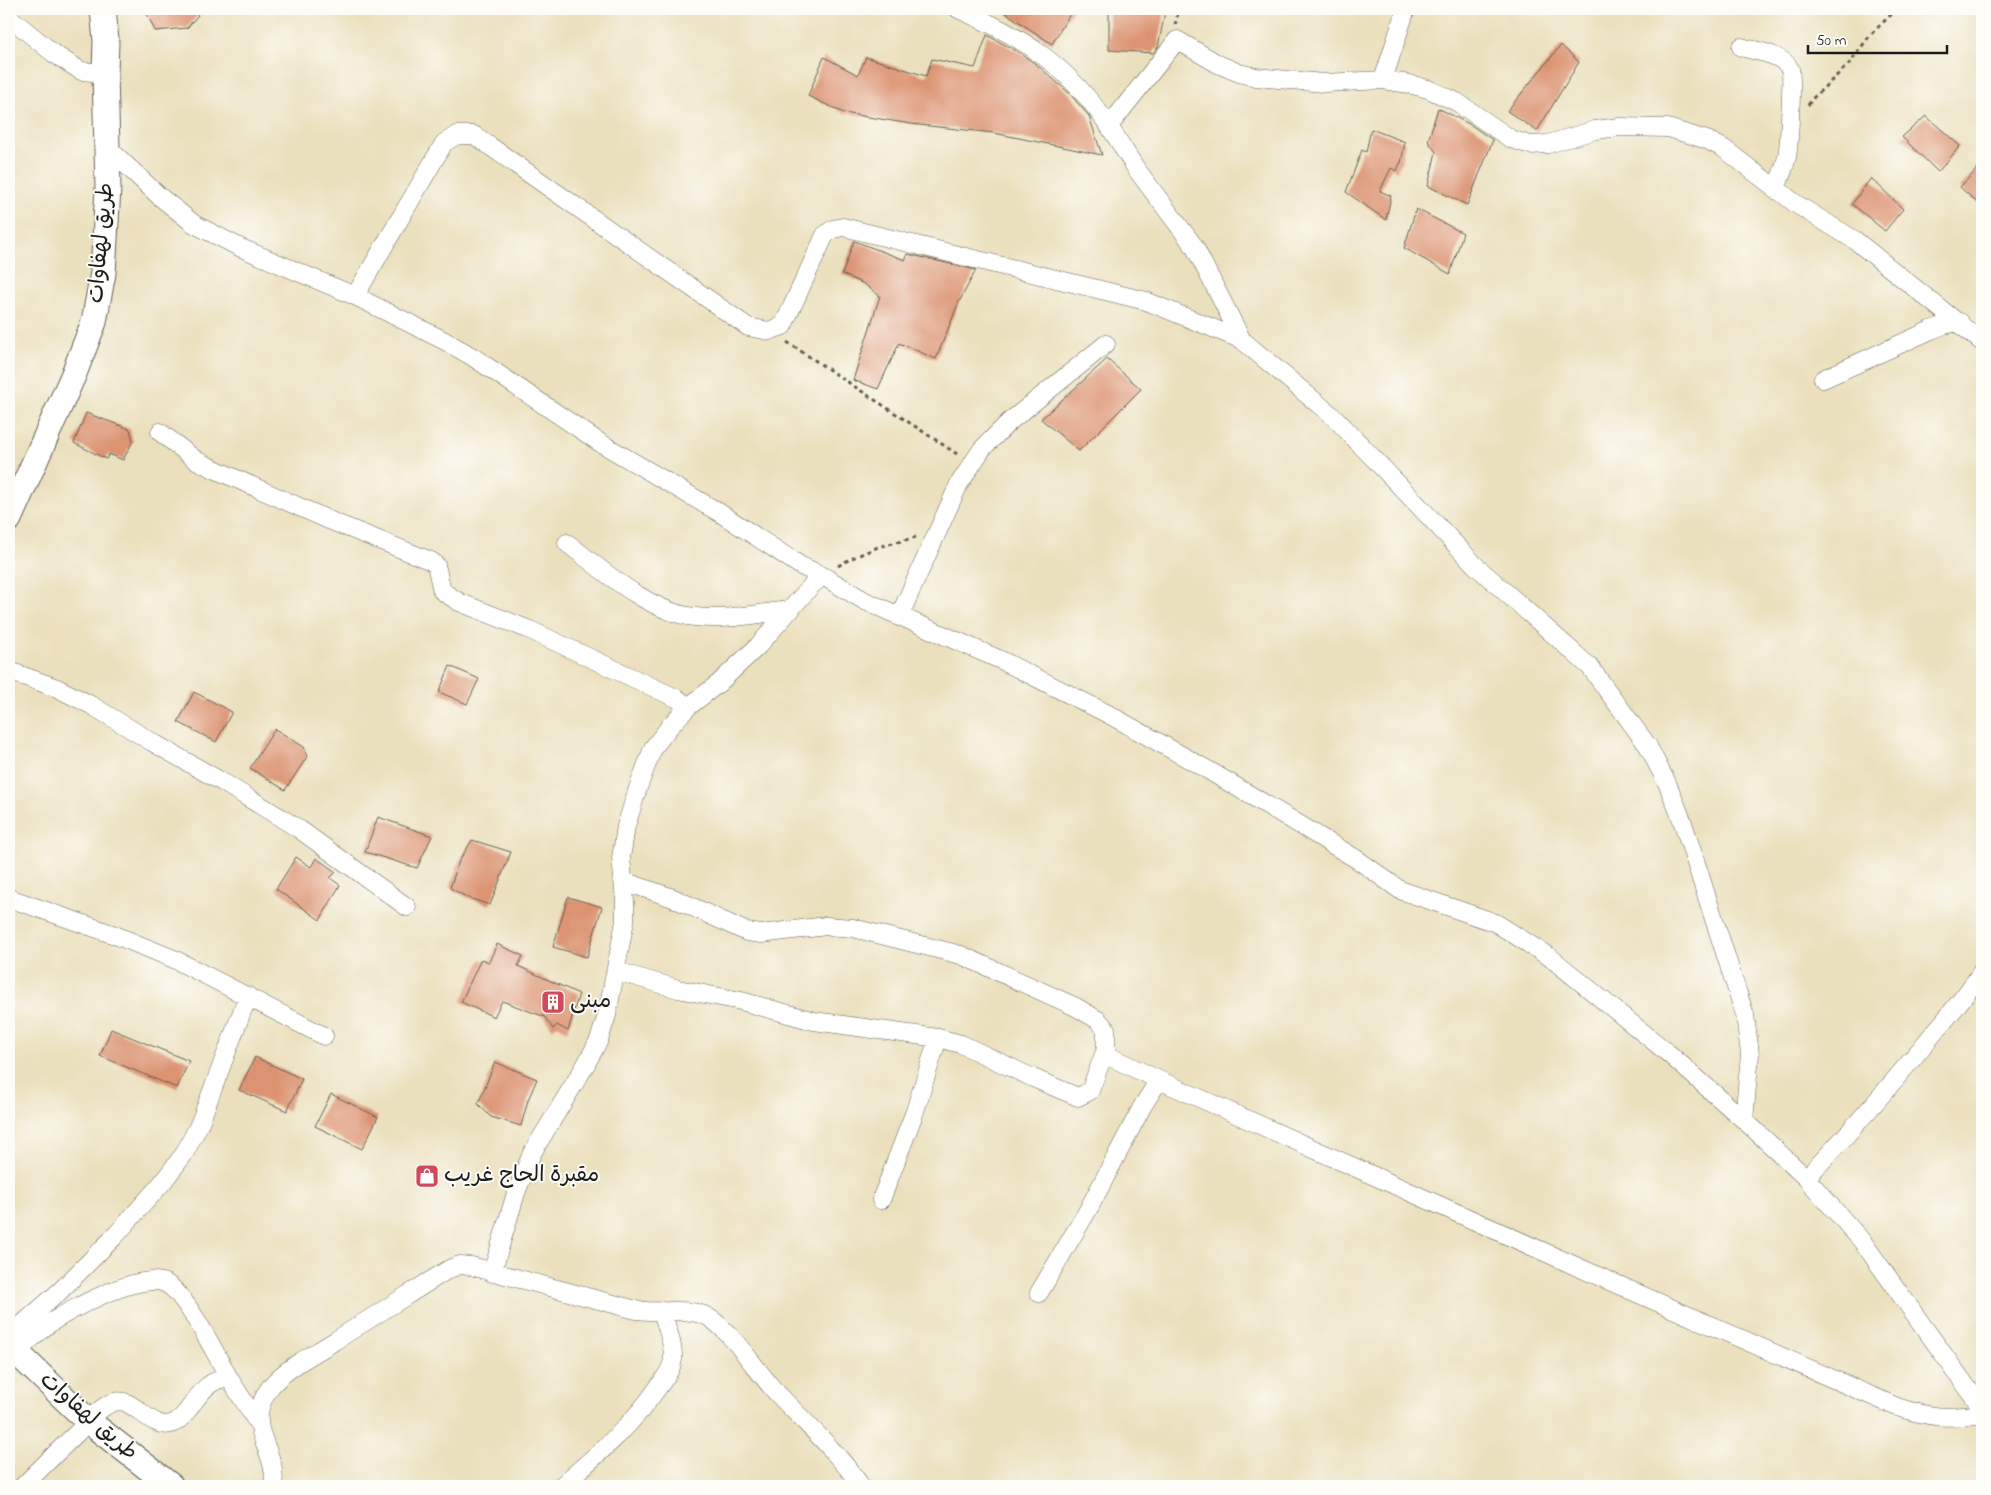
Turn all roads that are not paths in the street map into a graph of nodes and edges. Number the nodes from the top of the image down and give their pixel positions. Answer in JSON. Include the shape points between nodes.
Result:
{"nodes":[{"id":1,"x":103,"y":9,"type":"edge"},
{"id":2,"x":959,"y":9,"type":"edge"},
{"id":3,"x":1406,"y":9,"type":"edge"},
{"id":4,"x":9,"y":17,"type":"edge"},
{"id":5,"x":1741,"y":47,"type":"dead end"},
{"id":6,"x":105,"y":73,"type":"junction"},
{"id":7,"x":1383,"y":80,"type":"junction"},
{"id":8,"x":1109,"y":126,"type":"junction"},
{"id":9,"x":107,"y":147,"type":"junction"},
{"id":10,"x":1776,"y":190,"type":"junction"},
{"id":11,"x":355,"y":296,"type":"junction"},
{"id":12,"x":1960,"y":322,"type":"junction"},
{"id":13,"x":1242,"y":340,"type":"junction"},
{"id":14,"x":1982,"y":342,"type":"edge"},
{"id":15,"x":1106,"y":344,"type":"dead end"},
{"id":16,"x":1823,"y":379,"type":"dead end"},
{"id":17,"x":160,"y":432,"type":"dead end"},
{"id":18,"x":9,"y":519,"type":"edge"},
{"id":19,"x":567,"y":542,"type":"dead end"},
{"id":20,"x":822,"y":576,"type":"junction"},
{"id":21,"x":791,"y":610,"type":"junction"},
{"id":22,"x":899,"y":617,"type":"junction"},
{"id":23,"x":9,"y":670,"type":"edge"},
{"id":24,"x":688,"y":707,"type":"junction"},
{"id":25,"x":623,"y":881,"type":"junction"},
{"id":26,"x":9,"y":898,"type":"edge"},
{"id":27,"x":407,"y":907,"type":"dead end"},
{"id":28,"x":616,"y":971,"type":"junction"},
{"id":29,"x":1982,"y":971,"type":"edge"},
{"id":30,"x":248,"y":996,"type":"junction"},
{"id":31,"x":324,"y":1036,"type":"dead end"},
{"id":32,"x":938,"y":1038,"type":"junction"},
{"id":33,"x":1104,"y":1054,"type":"junction"},
{"id":34,"x":1159,"y":1080,"type":"junction"},
{"id":35,"x":1744,"y":1120,"type":"junction"},
{"id":36,"x":1806,"y":1178,"type":"junction"},
{"id":37,"x":881,"y":1200,"type":"dead end"},
{"id":38,"x":492,"y":1273,"type":"junction"},
{"id":39,"x":1039,"y":1293,"type":"dead end"},
{"id":40,"x":662,"y":1311,"type":"junction"},
{"id":41,"x":11,"y":1344,"type":"edge"},
{"id":42,"x":229,"y":1378,"type":"junction"},
{"id":43,"x":1982,"y":1408,"type":"edge"},
{"id":44,"x":1982,"y":1414,"type":"edge"},
{"id":45,"x":88,"y":1422,"type":"junction"},
{"id":46,"x":259,"y":1425,"type":"junction"},
{"id":47,"x":23,"y":1486,"type":"edge"},
{"id":48,"x":171,"y":1486,"type":"edge"},
{"id":49,"x":273,"y":1486,"type":"edge"},
{"id":50,"x":561,"y":1486,"type":"edge"},
{"id":51,"x":860,"y":1486,"type":"edge"}],
"edges":[{"from":1,"to":6,"type":"street","name":"طريق لهفاوات"},
{"from":2,"to":8,"type":"street","via":[[1039,51],[1078,86]]},
{"from":3,"to":7,"type":"street"},
{"from":4,"to":6,"type":"street","via":[[81,71]]},
{"from":5,"to":10,"type":"street","via":[[1783,61],[1790,69],[1788,148]]},
{"from":6,"to":9,"type":"street","name":"طريق لهفاوات"},
{"from":7,"to":8,"type":"street","via":[[1324,83],[1256,77],[1218,64],[1177,40]]},
{"from":7,"to":10,"type":"street","via":[[1441,94],[1512,139],[1530,145],[1548,144],[1615,127],[1668,128],[1724,148]]},
{"from":8,"to":13,"type":"street","via":[[1137,170],[1194,246]]},
{"from":9,"to":11,"type":"street","via":[[194,224],[239,247]]},
{"from":9,"to":18,"type":"street","name":"طريق لهفاوات","via":[[103,273],[94,322]]},
{"from":10,"to":12,"type":"street","via":[[1856,241]]},
{"from":11,"to":13,"type":"street","via":[[444,143],[457,135],[474,135],[748,326],[769,331],[783,326],[825,236],[843,227],[1146,301]]},
{"from":11,"to":20,"type":"street","via":[[473,357],[599,442]]},
{"from":12,"to":14,"type":"street"},
{"from":12,"to":16,"type":"street","via":[[1931,330]]},
{"from":13,"to":35,"type":"street","via":[[1336,419],[1476,566],[1590,667],[1648,746],[1682,820],[1745,1014],[1750,1054]]},
{"from":15,"to":22,"type":"street","via":[[1009,422],[982,449],[959,484]]},
{"from":17,"to":24,"type":"street","via":[[196,460],[212,468],[431,561],[436,565],[442,591],[459,602],[530,630],[678,699]]},
{"from":19,"to":21,"type":"street","via":[[618,582],[673,612],[716,618]]},
{"from":20,"to":21,"type":"street"},
{"from":20,"to":22,"type":"street"},
{"from":21,"to":24,"type":"street","via":[[735,668]]},
{"from":22,"to":35,"type":"street","via":[[1003,661],[1108,714],[1274,809],[1358,860],[1400,890],[1496,923],[1551,958]]},
{"from":23,"to":27,"type":"street","via":[[91,704],[224,783],[299,829]]},
{"from":24,"to":25,"type":"street","via":[[653,748],[639,785],[626,826],[621,857]]},
{"from":25,"to":28,"type":"street","via":[[624,921]]},
{"from":25,"to":33,"type":"street","via":[[673,898],[747,932],[761,934],[826,926],[853,928],[961,955],[1098,1020],[1106,1029]]},
{"from":26,"to":30,"type":"street","via":[[174,959]]},
{"from":28,"to":32,"type":"street","via":[[814,1021]]},
{"from":28,"to":38,"type":"street","via":[[608,1015],[599,1040],[532,1153],[516,1193]]},
{"from":29,"to":36,"type":"street","via":[[1902,1071]]},
{"from":30,"to":31,"type":"street"},
{"from":30,"to":41,"type":"street","via":[[199,1125],[184,1154],[114,1237]]},
{"from":32,"to":33,"type":"street","via":[[961,1044],[1078,1097],[1090,1091]]},
{"from":32,"to":37,"type":"street","via":[[914,1114]]},
{"from":33,"to":34,"type":"street"},
{"from":34,"to":39,"type":"street"},
{"from":34,"to":44,"type":"street","via":[[1897,1407],[1924,1416]]},
{"from":35,"to":36,"type":"street"},
{"from":36,"to":43,"type":"street","via":[[1862,1241]]},
{"from":38,"to":40,"type":"street","via":[[636,1310]]},
{"from":38,"to":46,"type":"street","via":[[471,1266],[449,1269],[297,1364],[271,1386],[259,1412]]},
{"from":40,"to":50,"type":"street","via":[[672,1350],[673,1361],[668,1374],[643,1410]]},
{"from":40,"to":51,"type":"street","via":[[694,1312],[719,1326],[774,1390],[822,1438]]},
{"from":41,"to":42,"type":"street","via":[[113,1290],[155,1281],[174,1289],[196,1319]]},
{"from":41,"to":45,"type":"street","name":"طريق لهفاوات"},
{"from":42,"to":45,"type":"street","via":[[212,1383],[172,1424],[163,1425],[126,1402],[117,1400]]},
{"from":42,"to":46,"type":"street"},
{"from":45,"to":47,"type":"street"},
{"from":45,"to":48,"type":"street","name":"طريق لهفاوات"},
{"from":46,"to":49,"type":"street","via":[[272,1460]]}]}
